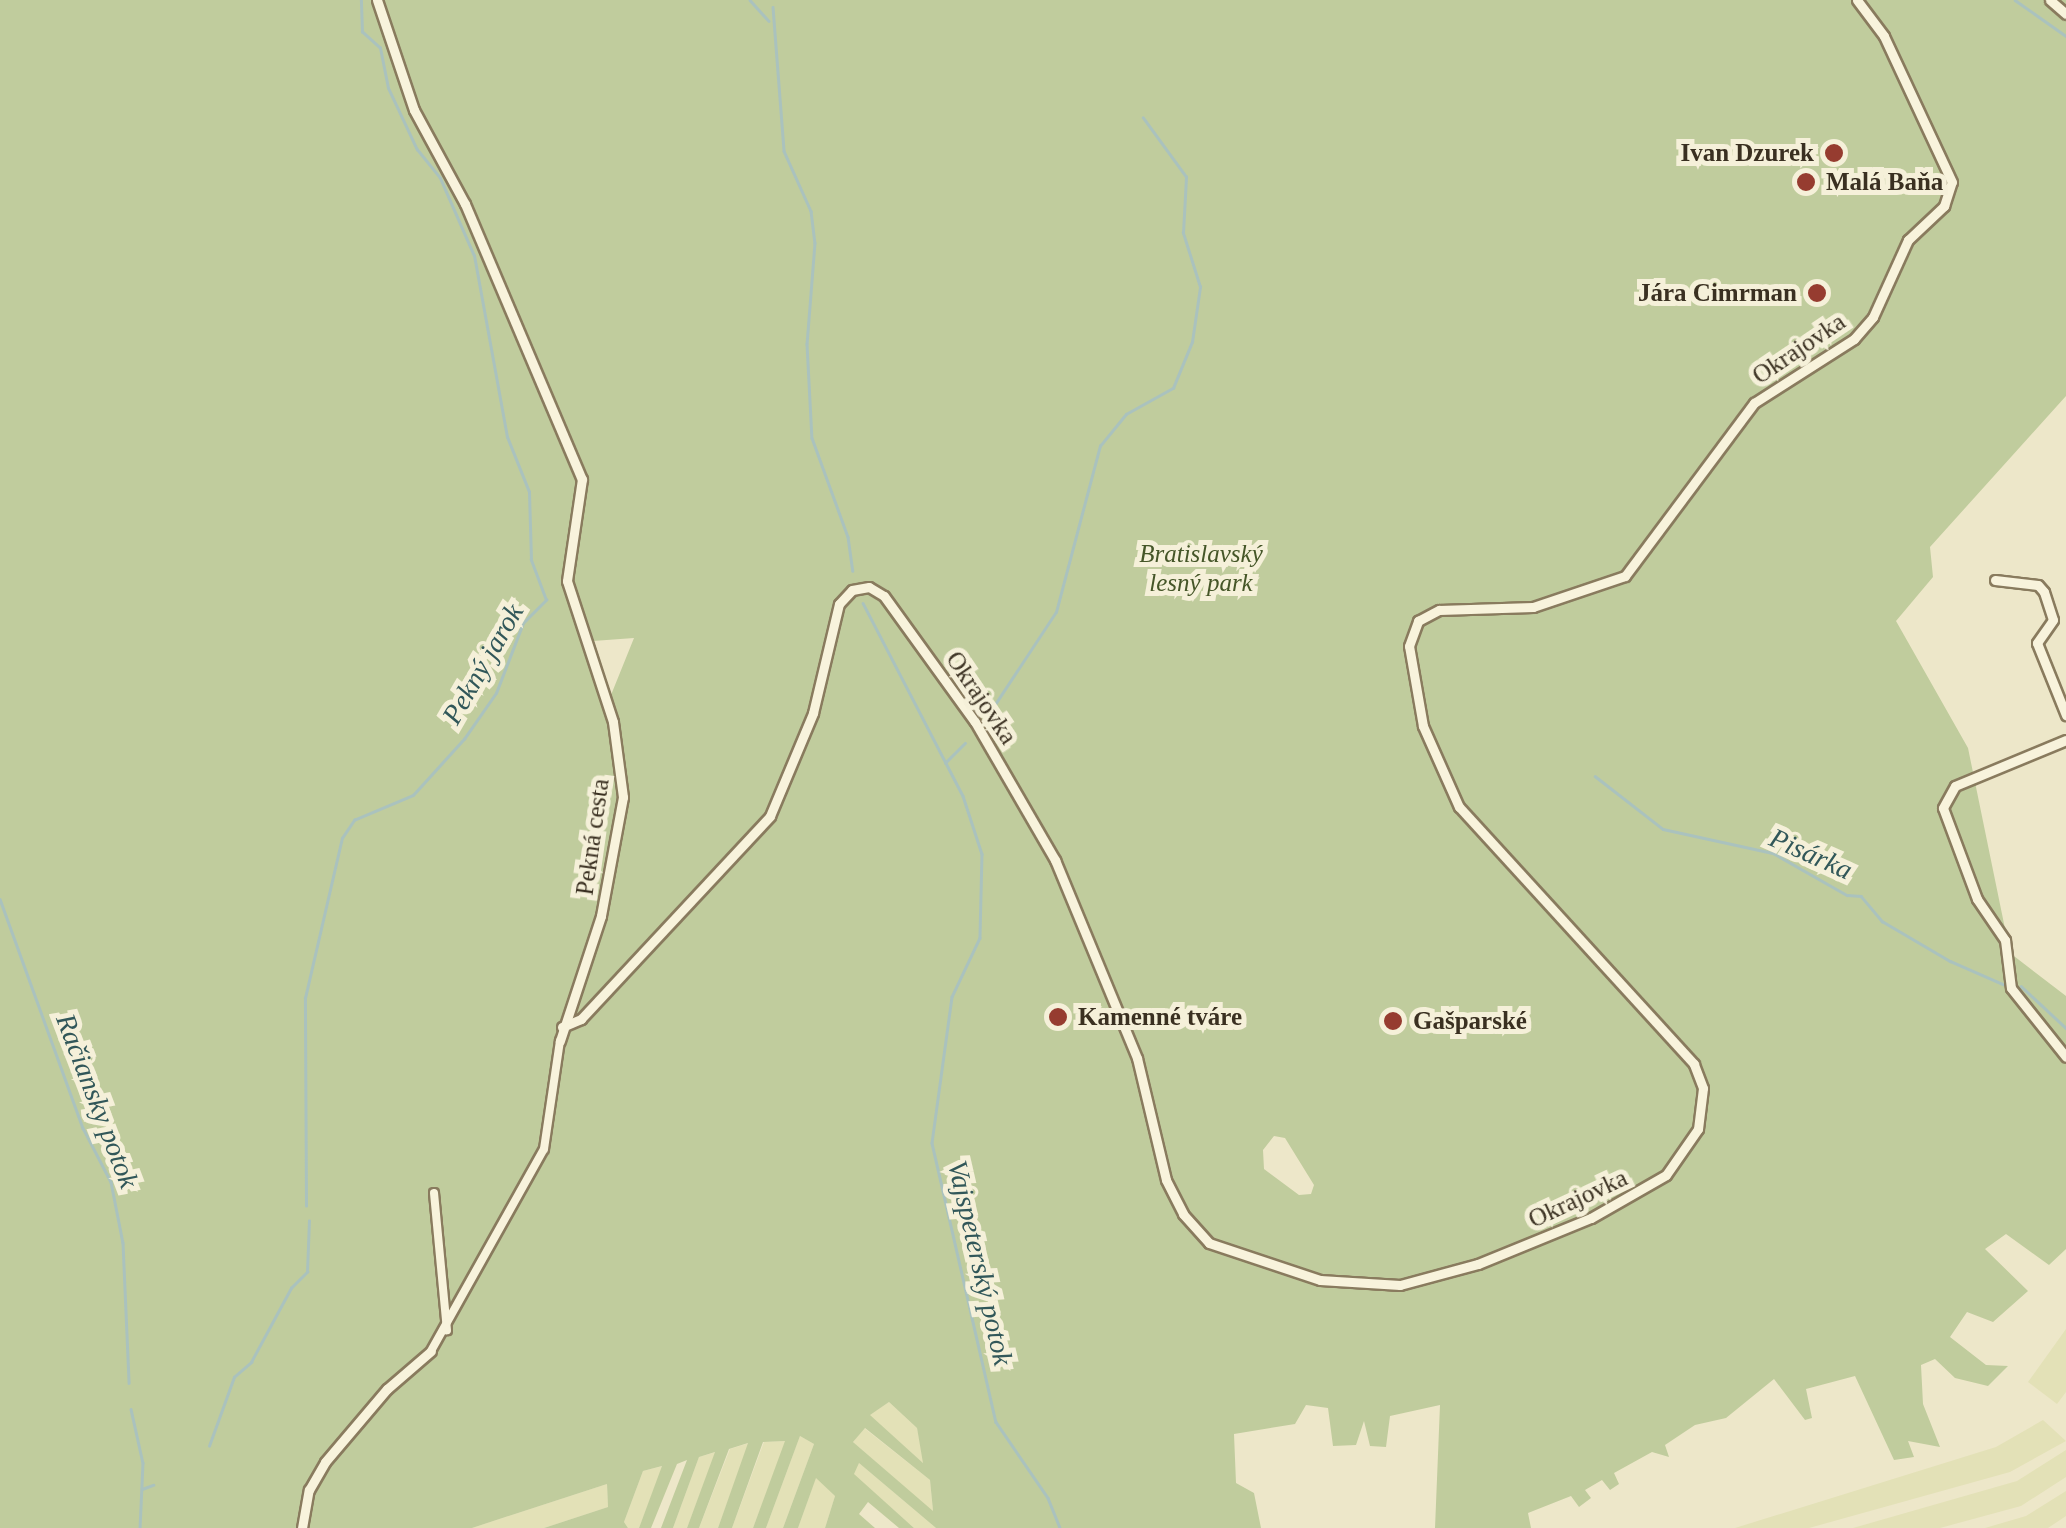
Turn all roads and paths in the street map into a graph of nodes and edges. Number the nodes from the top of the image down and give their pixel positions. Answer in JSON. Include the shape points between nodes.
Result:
{"nodes":[{"id":1,"x":1857,"y":0,"type":"edge"},
{"id":2,"x":2050,"y":0,"type":"edge"},
{"id":3,"x":379,"y":1,"type":"edge"},
{"id":4,"x":2066,"y":14,"type":"edge"},
{"id":5,"x":1995,"y":580,"type":"dead end"},
{"id":6,"x":2066,"y":715,"type":"edge"},
{"id":7,"x":2066,"y":740,"type":"edge"},
{"id":8,"x":562,"y":1027,"type":"junction"},
{"id":9,"x":560,"y":1042,"type":"joint"},
{"id":10,"x":2066,"y":1057,"type":"edge"},
{"id":11,"x":434,"y":1193,"type":"dead end"},
{"id":12,"x":447,"y":1330,"type":"junction"},
{"id":13,"x":431,"y":1351,"type":"joint"},
{"id":14,"x":302,"y":1528,"type":"edge"}],
"edges":[{"from":1,"to":8,"type":"street","name":"Okrajovka","via":[[1884,36],[1952,182],[1944,206],[1908,240],[1873,317],[1854,339],[1754,403],[1625,576],[1533,607],[1439,610],[1418,621],[1409,646],[1423,726],[1459,806],[1694,1064],[1702,1110],[1688,1150],[1630,1200],[1478,1264],[1400,1286],[1320,1280],[1209,1243],[1183,1214],[1166,1180],[1138,1058],[1055,860],[974,722],[884,596],[856,589],[838,604],[813,713],[770,816],[581,1019]]},
{"from":2,"to":4,"type":"street"},
{"from":3,"to":8,"type":"street","name":"Pekná cesta","via":[[414,110],[465,204],[582,479],[567,580],[612,722],[623,797],[601,916]]},
{"from":5,"to":6,"type":"street","via":[[2038,585],[2044,592],[2053,620],[2037,643]]},
{"from":7,"to":10,"type":"street","via":[[1955,786],[1942,808],[1978,899],[2005,940],[2011,988]]},
{"from":8,"to":9,"type":"street","name":"Pekná cesta"},
{"from":9,"to":12,"type":"street","name":"Pekná cesta","via":[[544,1149]]},
{"from":11,"to":12,"type":"street"},
{"from":12,"to":13,"type":"street","name":"Pekná cesta"},
{"from":13,"to":14,"type":"street","name":"Pekná cesta","via":[[382,1394],[325,1462],[309,1490]]}]}
